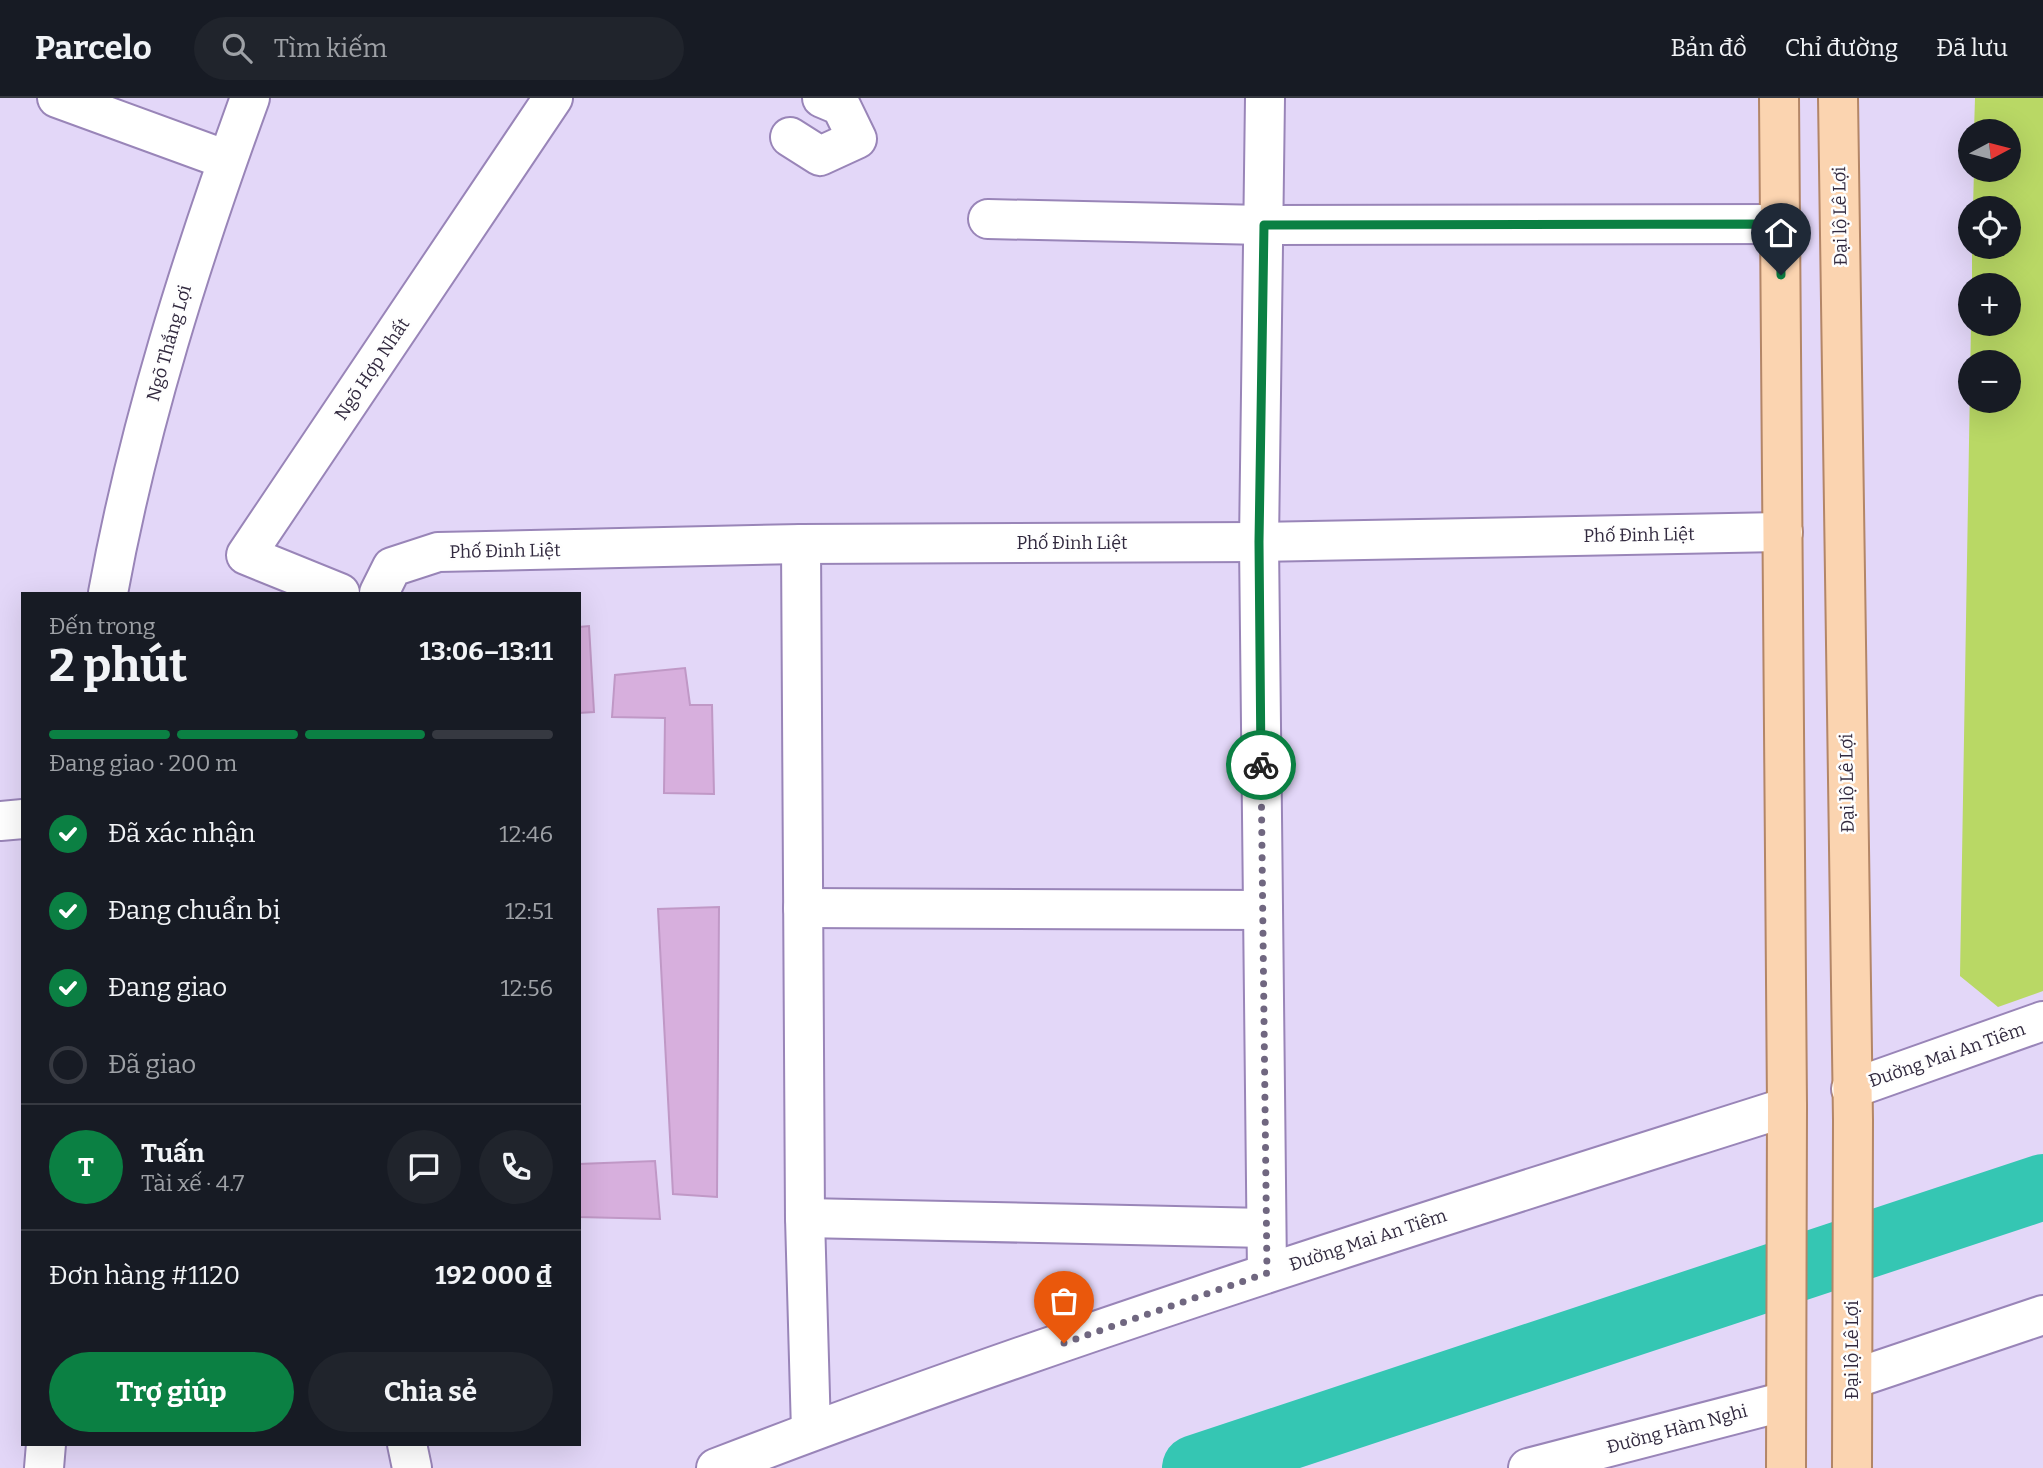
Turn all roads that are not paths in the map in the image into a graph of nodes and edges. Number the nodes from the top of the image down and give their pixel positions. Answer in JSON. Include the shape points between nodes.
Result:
{"nodes":[{"id":1,"x":57,"y":98,"type":"edge"},
{"id":2,"x":250,"y":98,"type":"edge"},
{"id":3,"x":554,"y":98,"type":"edge"},
{"id":4,"x":822,"y":98,"type":"edge"},
{"id":5,"x":1265,"y":98,"type":"edge"},
{"id":6,"x":1779,"y":98,"type":"edge"},
{"id":7,"x":1838,"y":98,"type":"edge"},
{"id":8,"x":790,"y":138,"type":"dead end"},
{"id":9,"x":227,"y":160,"type":"junction"},
{"id":10,"x":988,"y":219,"type":"dead end"},
{"id":11,"x":1780,"y":224,"type":"junction"},
{"id":12,"x":1264,"y":225,"type":"junction"},
{"id":13,"x":1783,"y":532,"type":"junction"},
{"id":14,"x":1259,"y":542,"type":"junction"},
{"id":15,"x":801,"y":544,"type":"junction"},
{"id":16,"x":108,"y":592,"type":"edge"},
{"id":17,"x":338,"y":592,"type":"edge"},
{"id":18,"x":380,"y":592,"type":"edge"},
{"id":19,"x":21,"y":819,"type":"edge"},
{"id":20,"x":0,"y":821,"type":"edge"},
{"id":21,"x":803,"y":908,"type":"junction"},
{"id":22,"x":1263,"y":910,"type":"junction"},
{"id":23,"x":2043,"y":1021,"type":"edge"},
{"id":24,"x":1852,"y":1105,"type":"junction"},
{"id":25,"x":1787,"y":1120,"type":"junction"},
{"id":26,"x":805,"y":1218,"type":"junction"},
{"id":27,"x":1266,"y":1228,"type":"junction"},
{"id":28,"x":1267,"y":1273,"type":"junction"},
{"id":29,"x":2043,"y":1315,"type":"edge"},
{"id":30,"x":1853,"y":1379,"type":"junction"},
{"id":31,"x":1786,"y":1401,"type":"junction"},
{"id":32,"x":811,"y":1431,"type":"junction"},
{"id":33,"x":46,"y":1446,"type":"edge"},
{"id":34,"x":407,"y":1446,"type":"edge"},
{"id":35,"x":1532,"y":1467,"type":"edge"},
{"id":36,"x":44,"y":1468,"type":"edge"},
{"id":37,"x":412,"y":1468,"type":"edge"},
{"id":38,"x":716,"y":1468,"type":"edge"},
{"id":39,"x":1786,"y":1468,"type":"edge"},
{"id":40,"x":1852,"y":1468,"type":"edge"}],
"edges":[{"from":1,"to":9,"type":"street"},
{"from":2,"to":9,"type":"street","name":"Ngõ Thắng Lợi"},
{"from":3,"to":17,"type":"street","name":"Ngõ Hợp Nhất","via":[[246,555]]},
{"from":4,"to":8,"type":"street","via":[[841,106],[857,139],[820,156]]},
{"from":5,"to":12,"type":"street"},
{"from":6,"to":11,"type":"main road"},
{"from":7,"to":24,"type":"main road","name":"Đại lộ Lê Lợi"},
{"from":9,"to":16,"type":"street","name":"Ngõ Thắng Lợi","via":[[162,363],[122,516]]},
{"from":10,"to":12,"type":"street"},
{"from":11,"to":12,"type":"street"},
{"from":11,"to":13,"type":"main road"},
{"from":12,"to":14,"type":"street"},
{"from":13,"to":14,"type":"street","name":"Phố Đinh Liệt"},
{"from":13,"to":25,"type":"main road"},
{"from":14,"to":15,"type":"street","name":"Phố Đinh Liệt"},
{"from":14,"to":22,"type":"street"},
{"from":15,"to":18,"type":"street","name":"Phố Đinh Liệt","via":[[438,552],[392,567]]},
{"from":15,"to":21,"type":"street"},
{"from":19,"to":20,"type":"street"},
{"from":21,"to":22,"type":"street"},
{"from":21,"to":26,"type":"street"},
{"from":22,"to":27,"type":"street"},
{"from":23,"to":24,"type":"street","name":"Đường Mai An Tiêm"},
{"from":24,"to":30,"type":"main road","name":"Đại lộ Lê Lợi"},
{"from":25,"to":28,"type":"street","name":"Đường Mai An Tiêm"},
{"from":25,"to":31,"type":"main road"},
{"from":26,"to":27,"type":"street"},
{"from":26,"to":32,"type":"street"},
{"from":27,"to":28,"type":"street"},
{"from":28,"to":32,"type":"street","name":"Đường Mai An Tiêm"},
{"from":29,"to":30,"type":"street"},
{"from":30,"to":40,"type":"main road","name":"Đại lộ Lê Lợi"},
{"from":31,"to":35,"type":"street","name":"Đường Hàm Nghi"},
{"from":31,"to":39,"type":"main road"},
{"from":32,"to":38,"type":"street","name":"Đường Mai An Tiêm"},
{"from":33,"to":36,"type":"street"},
{"from":34,"to":37,"type":"street"}]}
